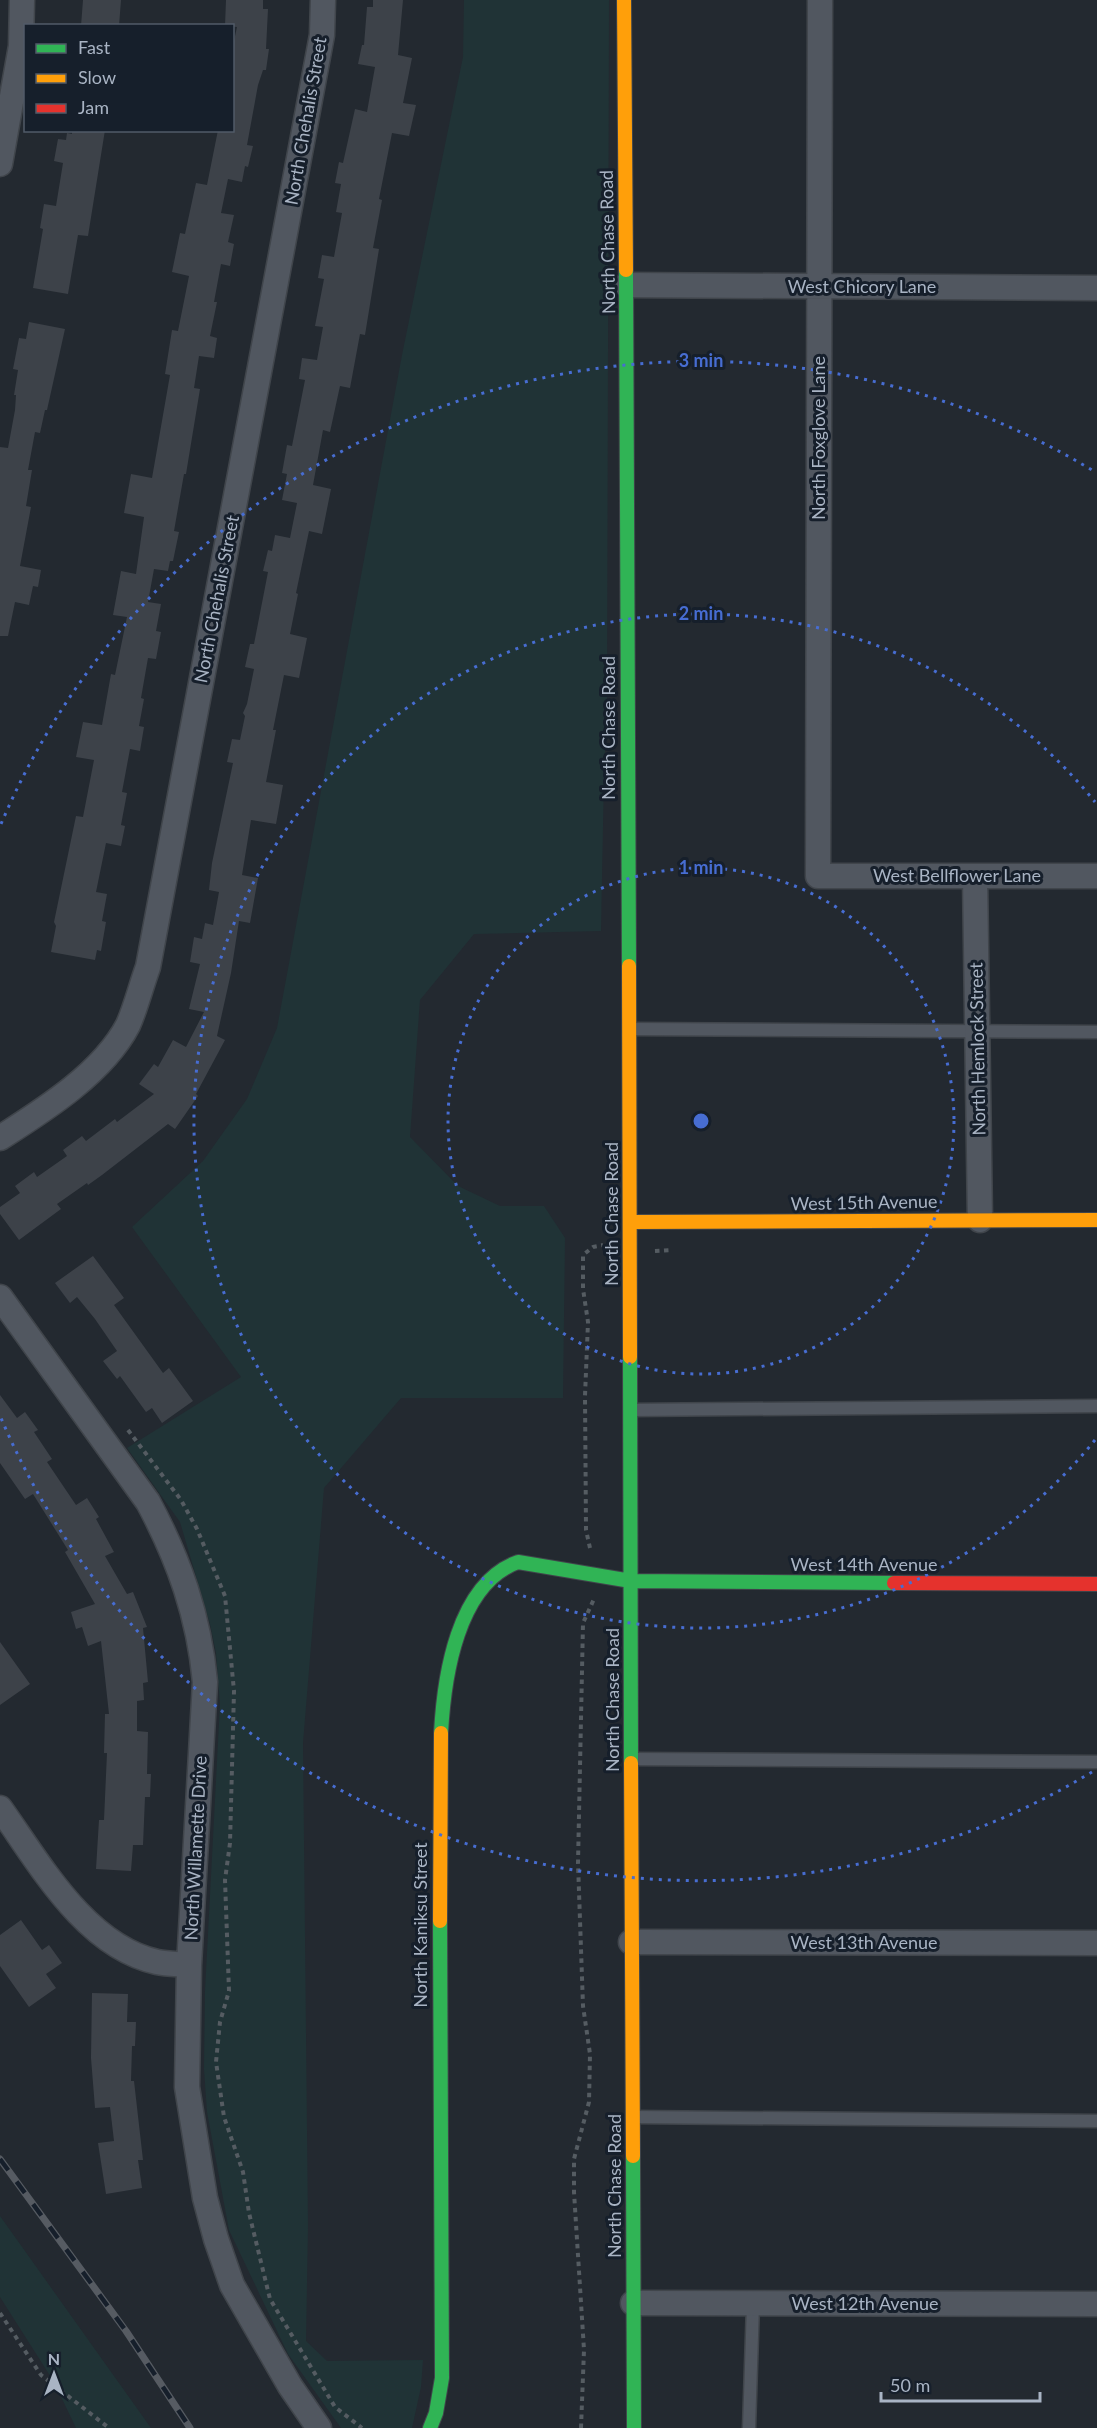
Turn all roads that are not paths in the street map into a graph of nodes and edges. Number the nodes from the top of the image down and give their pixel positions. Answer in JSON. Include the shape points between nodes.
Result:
{"nodes":[{"id":1,"x":22,"y":0,"type":"edge"},
{"id":2,"x":323,"y":0,"type":"edge"},
{"id":3,"x":624,"y":0,"type":"edge"},
{"id":4,"x":820,"y":0,"type":"edge"},
{"id":5,"x":0,"y":164,"type":"edge"},
{"id":6,"x":626,"y":285,"type":"junction"},
{"id":7,"x":820,"y":286,"type":"junction"},
{"id":8,"x":1097,"y":288,"type":"edge"},
{"id":9,"x":818,"y":876,"type":"joint"},
{"id":10,"x":1097,"y":876,"type":"edge"},
{"id":11,"x":975,"y":877,"type":"junction"},
{"id":12,"x":629,"y":1029,"type":"junction"},
{"id":13,"x":978,"y":1031,"type":"junction"},
{"id":14,"x":1097,"y":1032,"type":"edge"},
{"id":15,"x":0,"y":1138,"type":"edge"},
{"id":16,"x":980,"y":1220,"type":"junction"},
{"id":17,"x":1097,"y":1220,"type":"edge"},
{"id":18,"x":631,"y":1222,"type":"junction"},
{"id":19,"x":0,"y":1297,"type":"edge"},
{"id":20,"x":1097,"y":1406,"type":"edge"},
{"id":21,"x":630,"y":1410,"type":"junction"},
{"id":22,"x":630,"y":1581,"type":"junction"},
{"id":23,"x":1097,"y":1584,"type":"edge"},
{"id":24,"x":631,"y":1759,"type":"junction"},
{"id":25,"x":1097,"y":1762,"type":"edge"},
{"id":26,"x":0,"y":1808,"type":"edge"},
{"id":27,"x":631,"y":1942,"type":"junction"},
{"id":28,"x":1097,"y":1943,"type":"edge"},
{"id":29,"x":189,"y":1965,"type":"junction"},
{"id":30,"x":632,"y":2117,"type":"junction"},
{"id":31,"x":1097,"y":2121,"type":"edge"},
{"id":32,"x":633,"y":2303,"type":"junction"},
{"id":33,"x":753,"y":2304,"type":"junction"},
{"id":34,"x":1097,"y":2304,"type":"edge"},
{"id":35,"x":319,"y":2428,"type":"edge"},
{"id":36,"x":430,"y":2428,"type":"edge"},
{"id":37,"x":634,"y":2428,"type":"edge"},
{"id":38,"x":749,"y":2428,"type":"edge"}],
"edges":[{"from":1,"to":5,"type":"street","via":[[21,46]]},
{"from":2,"to":15,"type":"street","name":"North Chehalis Street","via":[[320,47],[148,967],[128,1024],[113,1048],[45,1109]]},
{"from":3,"to":6,"type":"street","name":"North Chase Road"},
{"from":4,"to":7,"type":"street","name":"North Foxglove Lane"},
{"from":6,"to":7,"type":"street","name":"West Chicory Lane"},
{"from":6,"to":12,"type":"street","name":"North Chase Road"},
{"from":7,"to":8,"type":"street","name":"West Chicory Lane"},
{"from":7,"to":9,"type":"street","name":"North Foxglove Lane"},
{"from":9,"to":11,"type":"street","name":"West Bellflower Lane"},
{"from":10,"to":11,"type":"street","name":"West Bellflower Lane"},
{"from":11,"to":13,"type":"street","name":"North Hemlock Street"},
{"from":12,"to":13,"type":"lane"},
{"from":12,"to":18,"type":"street","name":"North Chase Road"},
{"from":13,"to":14,"type":"lane"},
{"from":13,"to":16,"type":"street","name":"North Hemlock Street"},
{"from":16,"to":17,"type":"street","name":"West 15th Avenue"},
{"from":16,"to":18,"type":"street","name":"West 15th Avenue"},
{"from":18,"to":21,"type":"street","name":"North Chase Road"},
{"from":19,"to":29,"type":"street","name":"North Willamette Drive","via":[[148,1502],[167,1537],[192,1605],[205,1682]]},
{"from":20,"to":21,"type":"lane"},
{"from":21,"to":22,"type":"street","name":"North Chase Road"},
{"from":22,"to":23,"type":"street","name":"West 14th Avenue"},
{"from":22,"to":24,"type":"street","name":"North Chase Road"},
{"from":22,"to":36,"type":"street","name":"North Kaniksu Street","via":[[508,1563],[478,1593],[459,1631],[448,1667],[439,1758],[442,2378]]},
{"from":24,"to":25,"type":"lane"},
{"from":24,"to":27,"type":"street","name":"North Chase Road"},
{"from":26,"to":29,"type":"street","via":[[62,1896],[87,1923],[125,1950],[156,1962]]},
{"from":27,"to":28,"type":"street","name":"West 13th Avenue"},
{"from":27,"to":30,"type":"street","name":"North Chase Road"},
{"from":29,"to":35,"type":"street","name":"North Willamette Drive","via":[[187,2087],[205,2198],[216,2239],[232,2285],[252,2322]]},
{"from":30,"to":31,"type":"lane"},
{"from":30,"to":32,"type":"street","name":"North Chase Road"},
{"from":32,"to":33,"type":"street","name":"West 12th Avenue"},
{"from":32,"to":37,"type":"street","name":"North Chase Road"},
{"from":33,"to":34,"type":"street","name":"West 12th Avenue"},
{"from":33,"to":38,"type":"lane"}]}
